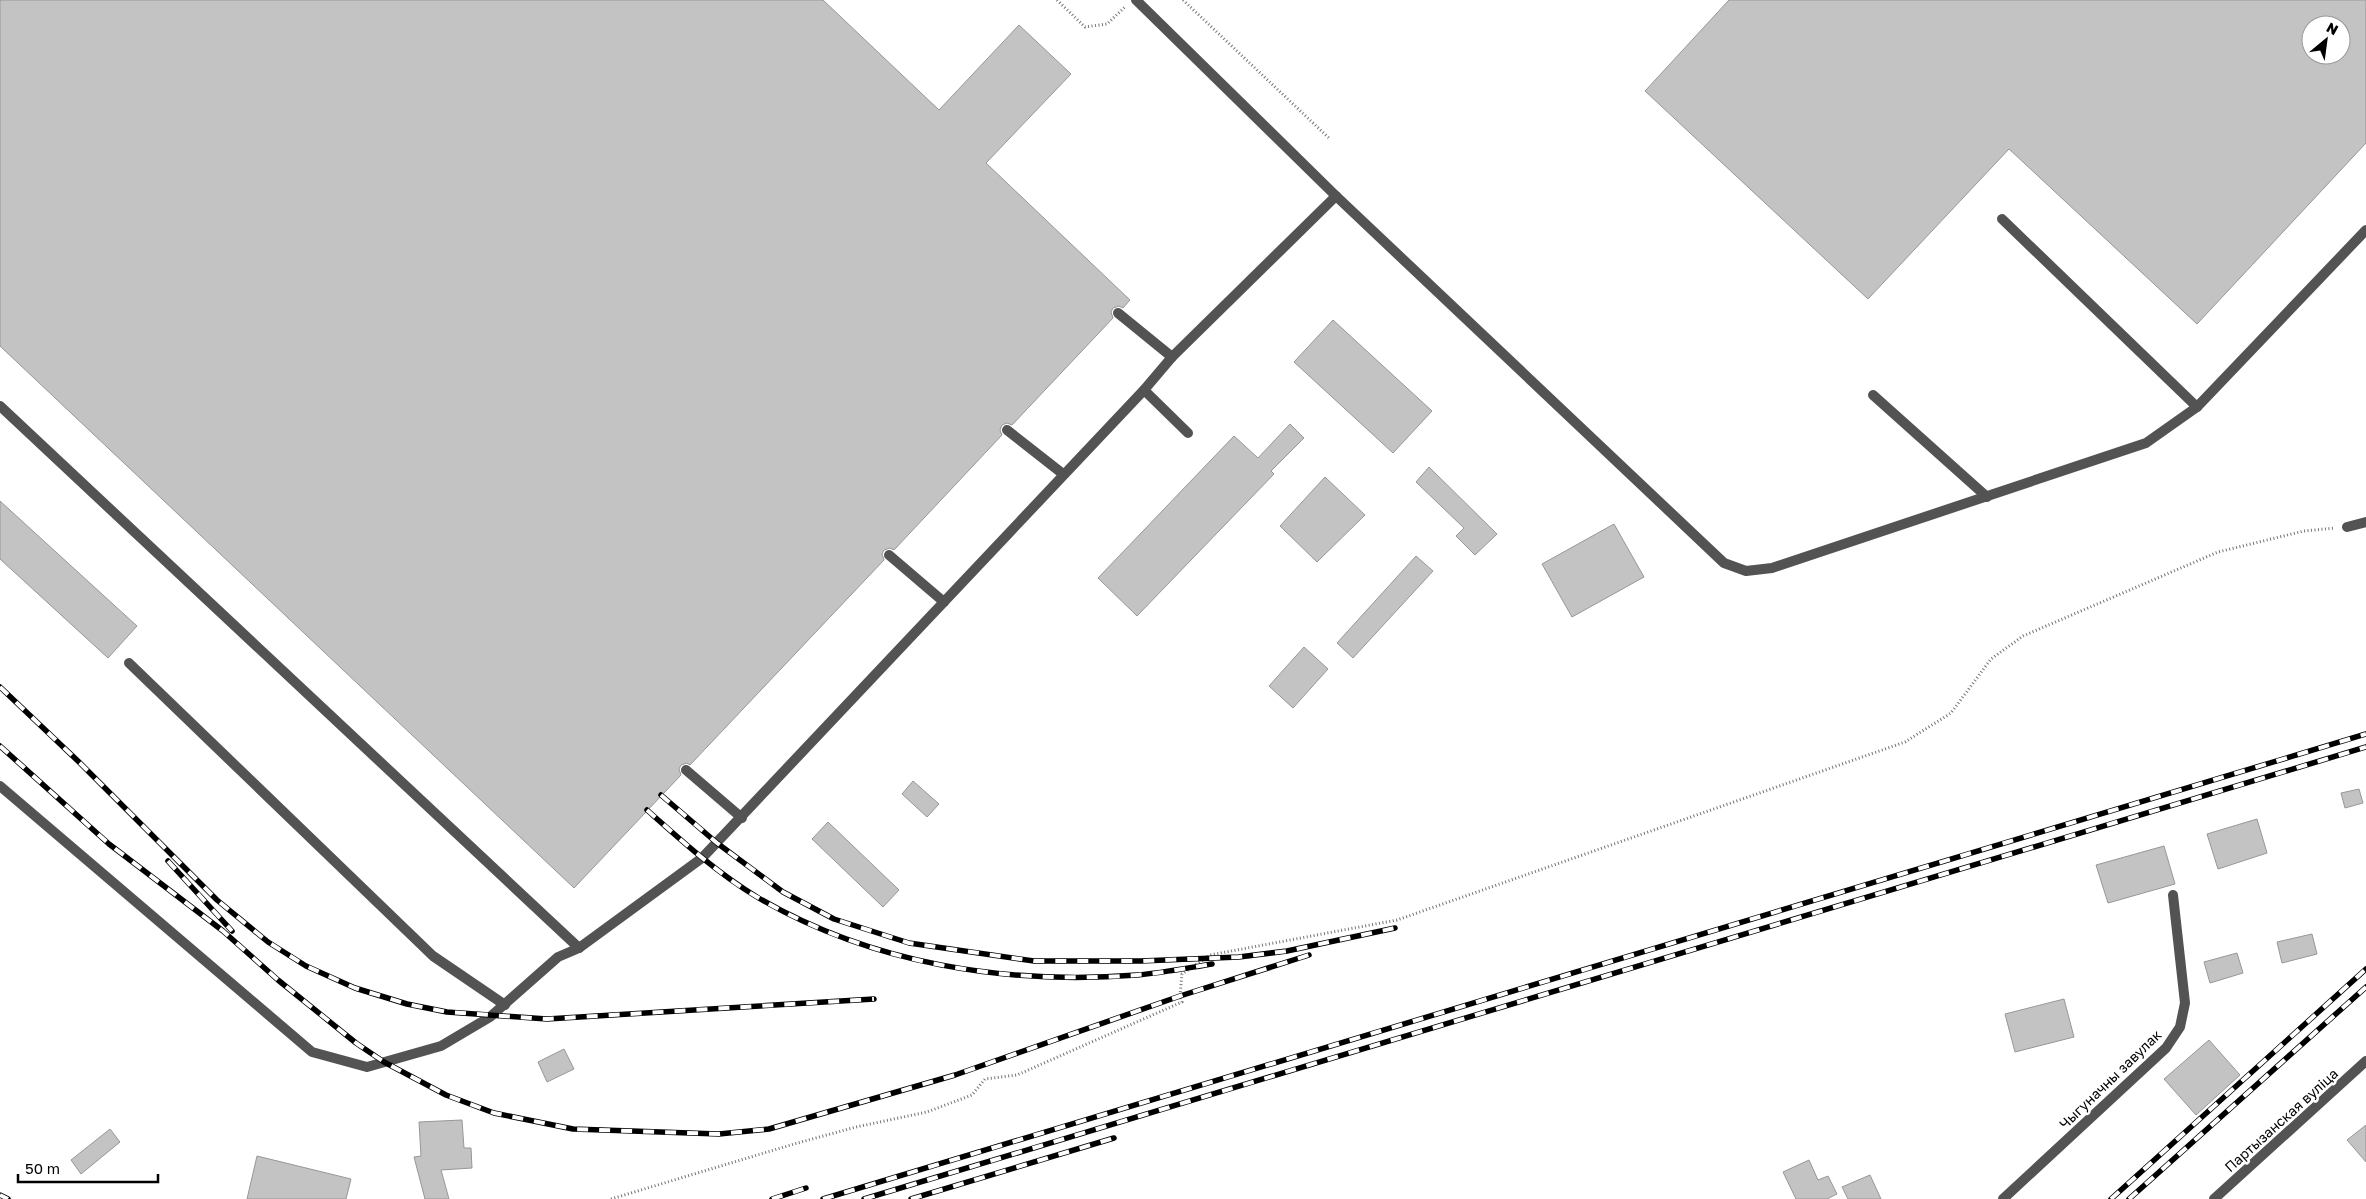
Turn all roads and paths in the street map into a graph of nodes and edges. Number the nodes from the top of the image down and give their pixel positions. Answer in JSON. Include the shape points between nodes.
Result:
{"nodes":[{"id":1,"x":1057,"y":0,"type":"edge"},
{"id":2,"x":1136,"y":0,"type":"edge"},
{"id":3,"x":1183,"y":0,"type":"edge"},
{"id":4,"x":1126,"y":6,"type":"dead end"},
{"id":5,"x":1330,"y":139,"type":"dead end"},
{"id":6,"x":1336,"y":196,"type":"junction"},
{"id":7,"x":2002,"y":219,"type":"dead end"},
{"id":8,"x":2366,"y":230,"type":"edge"},
{"id":9,"x":1118,"y":313,"type":"dead end"},
{"id":10,"x":1172,"y":357,"type":"junction"},
{"id":11,"x":1144,"y":390,"type":"junction"},
{"id":12,"x":1872,"y":395,"type":"dead end"},
{"id":13,"x":0,"y":406,"type":"edge"},
{"id":14,"x":2197,"y":407,"type":"junction"},
{"id":15,"x":1007,"y":430,"type":"dead end"},
{"id":16,"x":1188,"y":433,"type":"dead end"},
{"id":17,"x":1063,"y":474,"type":"junction"},
{"id":18,"x":1987,"y":497,"type":"junction"},
{"id":19,"x":2366,"y":522,"type":"edge"},
{"id":20,"x":2347,"y":527,"type":"joint"},
{"id":21,"x":888,"y":555,"type":"dead end"},
{"id":22,"x":944,"y":602,"type":"junction"},
{"id":23,"x":129,"y":663,"type":"dead end"},
{"id":24,"x":686,"y":770,"type":"dead end"},
{"id":25,"x":0,"y":786,"type":"edge"},
{"id":26,"x":742,"y":818,"type":"junction"},
{"id":27,"x":2173,"y":895,"type":"dead end"},
{"id":28,"x":579,"y":948,"type":"junction"},
{"id":29,"x":505,"y":1005,"type":"junction"},
{"id":30,"x":2366,"y":1061,"type":"edge"},
{"id":31,"x":612,"y":1199,"type":"edge"},
{"id":32,"x":2003,"y":1199,"type":"edge"},
{"id":33,"x":2214,"y":1199,"type":"edge"}],
"edges":[{"from":1,"to":4,"type":"path","via":[[1085,27],[1108,24]]},
{"from":2,"to":6,"type":"street"},
{"from":3,"to":5,"type":"path"},
{"from":6,"to":10,"type":"street"},
{"from":6,"to":18,"type":"street","via":[[1724,563],[1746,571],[1772,568]]},
{"from":7,"to":14,"type":"street"},
{"from":8,"to":14,"type":"street"},
{"from":9,"to":10,"type":"street"},
{"from":10,"to":11,"type":"street"},
{"from":11,"to":16,"type":"street"},
{"from":11,"to":17,"type":"street"},
{"from":12,"to":18,"type":"street"},
{"from":13,"to":28,"type":"street"},
{"from":14,"to":18,"type":"street","via":[[2146,443]]},
{"from":15,"to":17,"type":"street"},
{"from":17,"to":22,"type":"street"},
{"from":19,"to":20,"type":"street"},
{"from":20,"to":31,"type":"path","via":[[2304,531],[2218,552],[2023,636],[1991,659],[1951,713],[1905,742],[1397,920],[1210,955],[1182,974],[1182,1002],[1016,1074],[985,1079],[972,1095],[927,1112],[856,1127]]},
{"from":21,"to":22,"type":"street"},
{"from":22,"to":26,"type":"street"},
{"from":23,"to":29,"type":"street","via":[[433,956]]},
{"from":24,"to":26,"type":"street"},
{"from":25,"to":29,"type":"street","via":[[312,1052],[366,1067],[441,1046]]},
{"from":26,"to":28,"type":"street","via":[[702,858]]},
{"from":27,"to":32,"type":"street","name":"Чыгуначны завулак","via":[[2185,1003],[2180,1027],[2166,1048]]},
{"from":28,"to":29,"type":"street","via":[[558,957]]},
{"from":30,"to":33,"type":"street","name":"Партызанская вуліца"}]}
